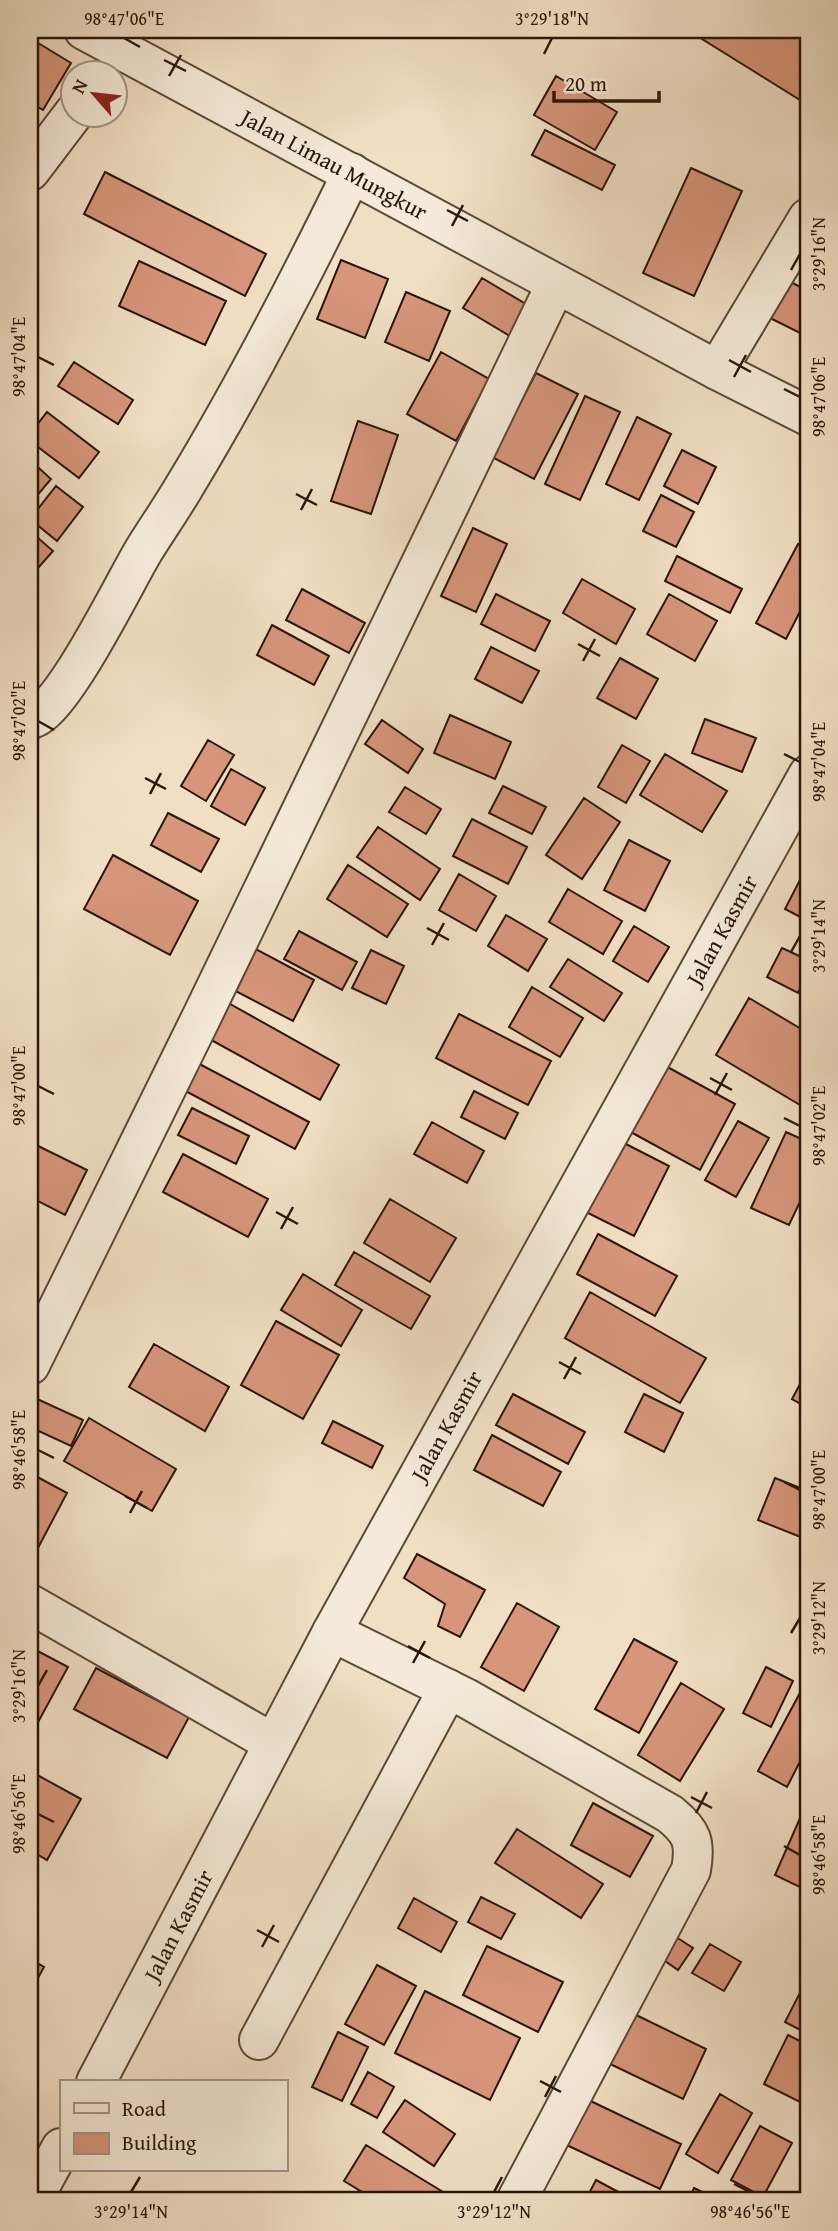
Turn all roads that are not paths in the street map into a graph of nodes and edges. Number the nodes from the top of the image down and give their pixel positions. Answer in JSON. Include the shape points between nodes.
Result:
{"nodes":[{"id":1,"x":84,"y":30,"type":"edge"},
{"id":2,"x":110,"y":60,"type":"edge"},
{"id":3,"x":130,"y":70,"type":"edge"},
{"id":4,"x":61,"y":130,"type":"edge"},
{"id":5,"x":30,"y":172,"type":"edge"},
{"id":6,"x":352,"y":173,"type":"junction"},
{"id":7,"x":808,"y":218,"type":"edge"},
{"id":8,"x":556,"y":284,"type":"junction"},
{"id":9,"x":717,"y":370,"type":"junction"},
{"id":10,"x":808,"y":416,"type":"edge"},
{"id":11,"x":30,"y":719,"type":"edge"},
{"id":12,"x":808,"y":775,"type":"edge"},
{"id":13,"x":30,"y":1365,"type":"edge"},
{"id":14,"x":30,"y":1604,"type":"edge"},
{"id":15,"x":332,"y":1632,"type":"junction"},
{"id":16,"x":448,"y":1689,"type":"junction"},
{"id":17,"x":273,"y":1743,"type":"junction"},
{"id":18,"x":259,"y":2040,"type":"dead end"},
{"id":19,"x":97,"y":2080,"type":"edge"},
{"id":20,"x":60,"y":2150,"type":"edge"},
{"id":21,"x":32,"y":2201,"type":"edge"},
{"id":22,"x":516,"y":2201,"type":"edge"}],
"edges":[{"from":1,"to":2,"type":"street","name":"Jalan Limau Mungkur"},
{"from":3,"to":6,"type":"street","name":"Jalan Limau Mungkur"},
{"from":4,"to":5,"type":"street"},
{"from":6,"to":8,"type":"street","name":"Jalan Limau Mungkur"},
{"from":6,"to":11,"type":"street","via":[[248,376],[93,644],[44,714]]},
{"from":7,"to":9,"type":"street"},
{"from":8,"to":9,"type":"street","name":"Jalan Limau Mungkur"},
{"from":8,"to":13,"type":"street"},
{"from":9,"to":10,"type":"street","name":"Jalan Limau Mungkur"},
{"from":12,"to":15,"type":"street","name":"Jalan Kasmir"},
{"from":14,"to":17,"type":"street"},
{"from":15,"to":16,"type":"street"},
{"from":15,"to":17,"type":"street","name":"Jalan Kasmir"},
{"from":16,"to":18,"type":"street"},
{"from":16,"to":22,"type":"street","via":[[670,1814],[684,1826],[694,1851],[691,1870]]},
{"from":17,"to":19,"type":"street","name":"Jalan Kasmir"},
{"from":20,"to":21,"type":"street"}]}
